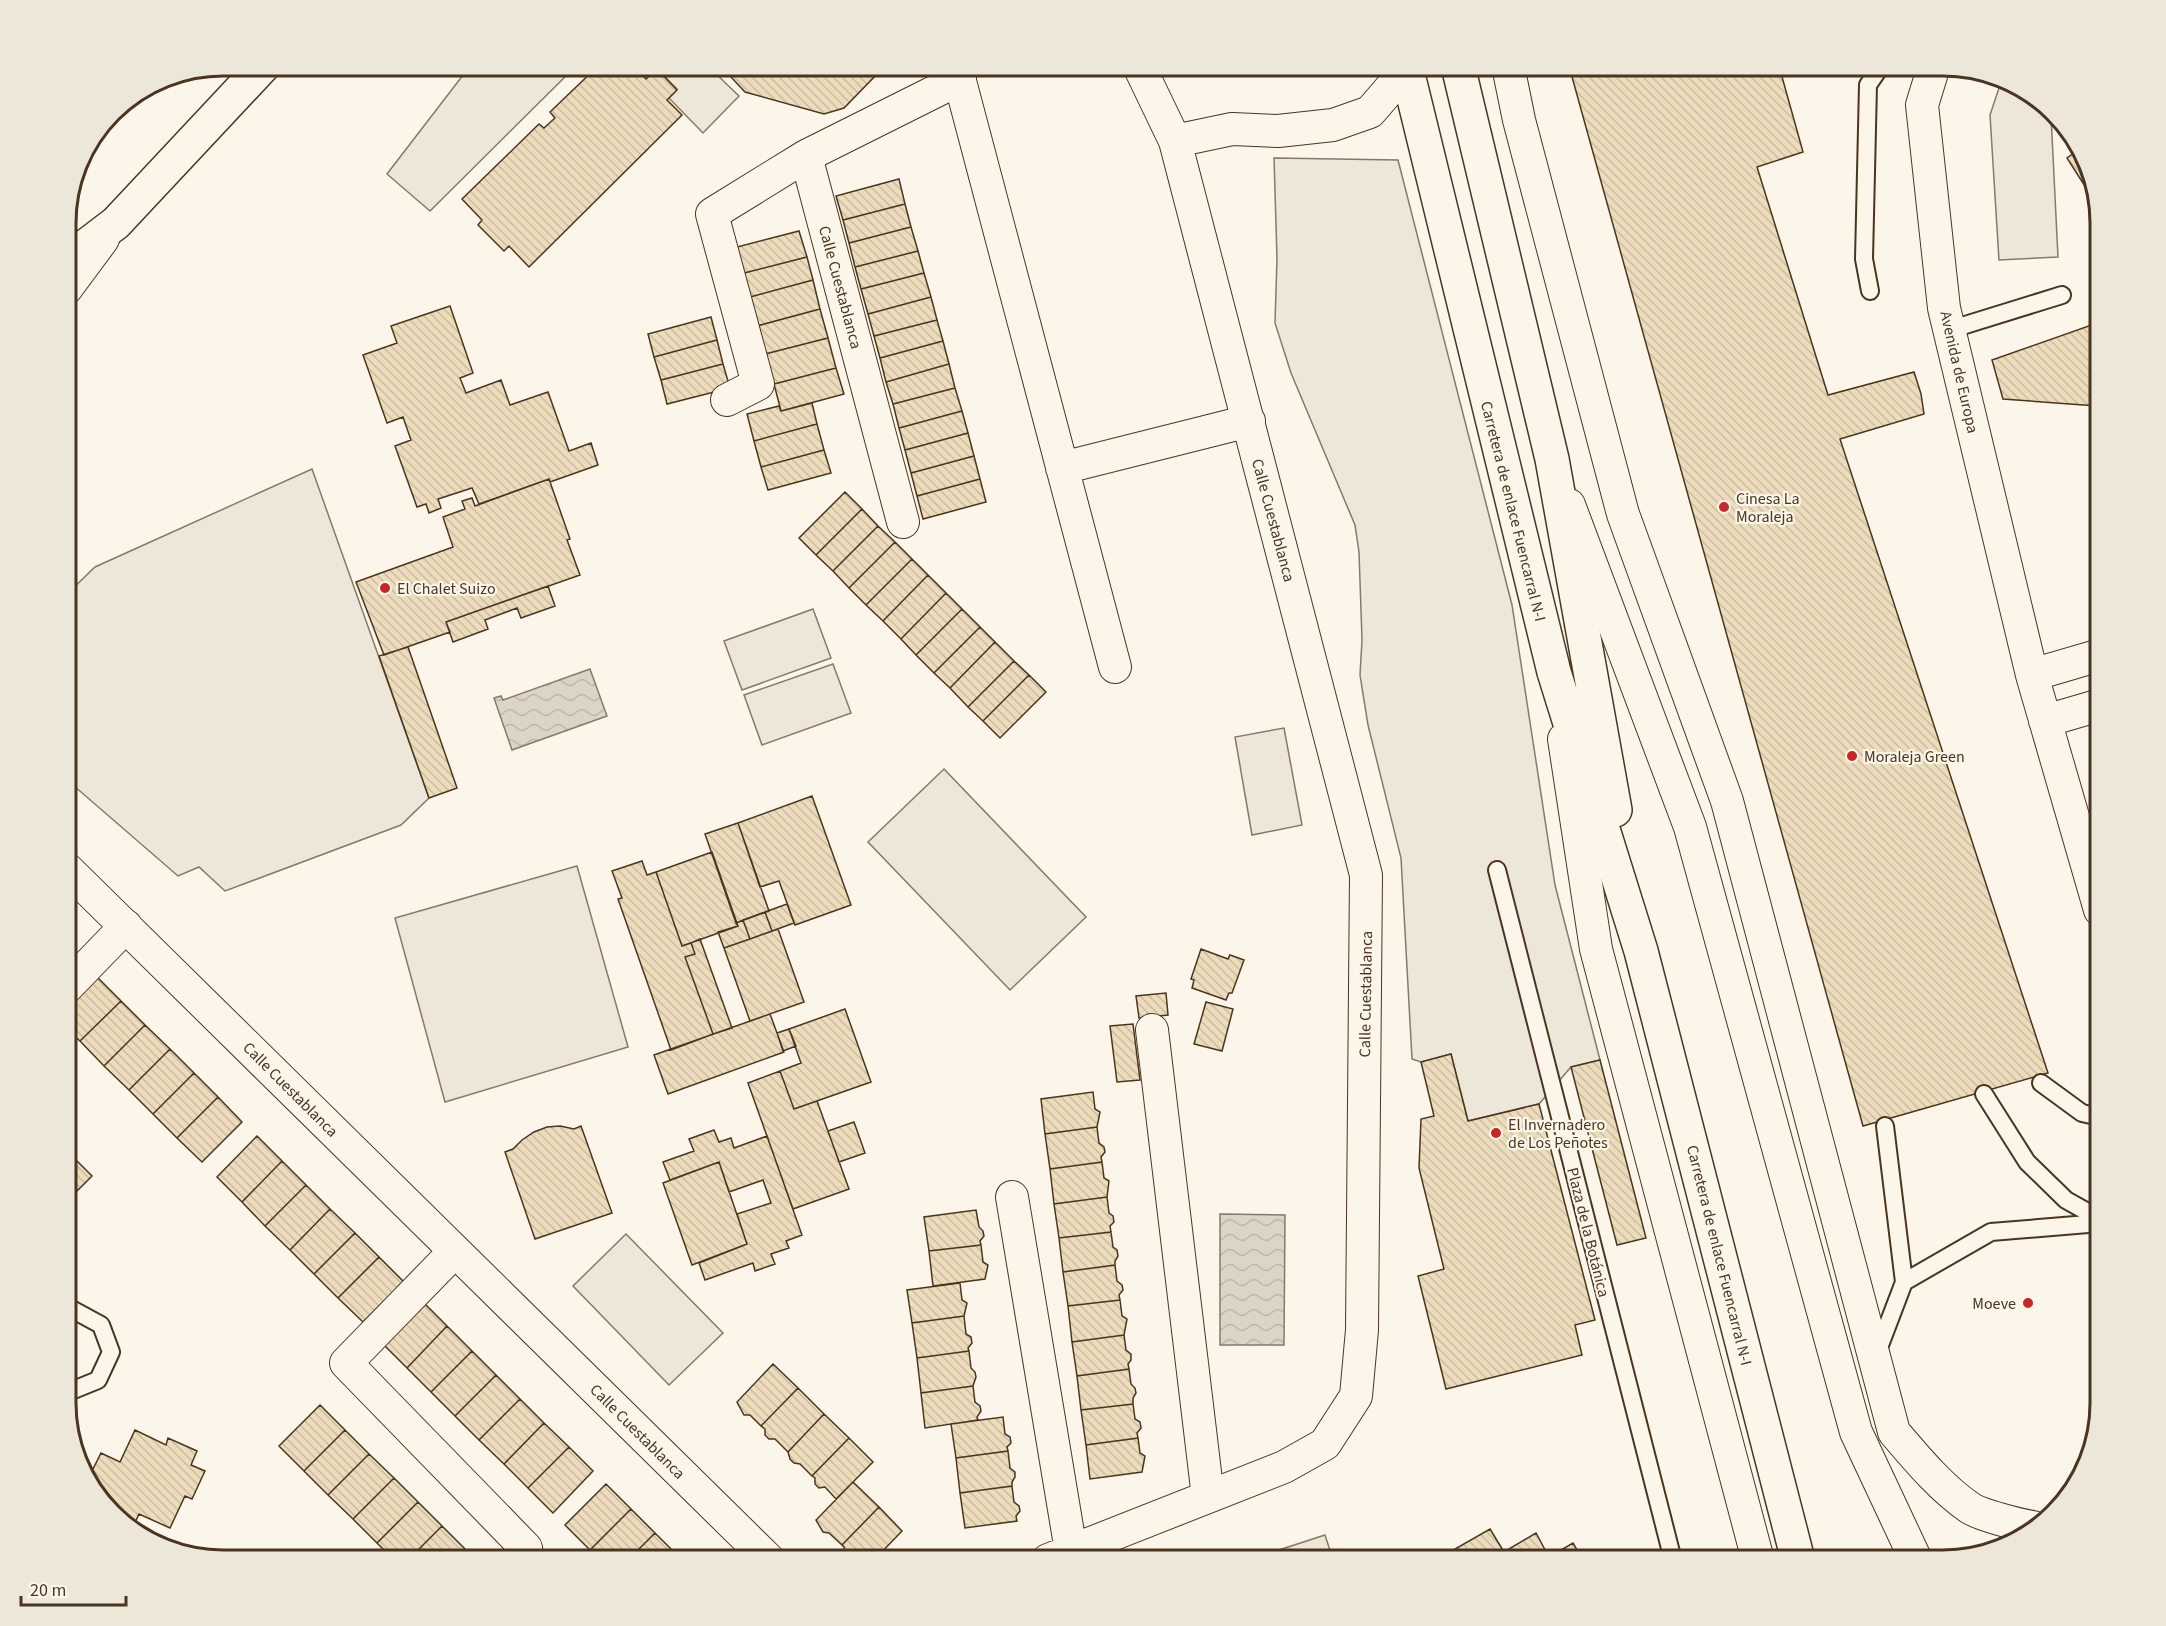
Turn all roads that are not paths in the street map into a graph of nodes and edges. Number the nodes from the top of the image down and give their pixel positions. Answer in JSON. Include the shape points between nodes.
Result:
{"nodes":[{"id":1,"x":254,"y":76,"type":"edge"},
{"id":2,"x":953,"y":76,"type":"edge"},
{"id":3,"x":959,"y":76,"type":"edge"},
{"id":4,"x":1144,"y":76,"type":"edge"},
{"id":5,"x":1400,"y":76,"type":"edge"},
{"id":6,"x":1409,"y":76,"type":"edge"},
{"id":7,"x":1460,"y":76,"type":"edge"},
{"id":8,"x":1510,"y":76,"type":"edge"},
{"id":9,"x":1874,"y":76,"type":"edge"},
{"id":10,"x":1931,"y":76,"type":"edge"},
{"id":11,"x":1175,"y":141,"type":"junction"},
{"id":12,"x":806,"y":156,"type":"junction"},
{"id":13,"x":116,"y":223,"type":"junction"},
{"id":14,"x":77,"y":253,"type":"edge"},
{"id":15,"x":77,"y":274,"type":"edge"},
{"id":16,"x":1870,"y":291,"type":"dead end"},
{"id":17,"x":2062,"y":295,"type":"dead end"},
{"id":18,"x":1949,"y":330,"type":"junction"},
{"id":19,"x":727,"y":400,"type":"dead end"},
{"id":20,"x":1249,"y":421,"type":"junction"},
{"id":21,"x":1552,"y":459,"type":"junction"},
{"id":22,"x":1062,"y":468,"type":"junction"},
{"id":23,"x":903,"y":522,"type":"dead end"},
{"id":24,"x":2090,"y":658,"type":"edge"},
{"id":25,"x":1115,"y":667,"type":"dead end"},
{"id":26,"x":1554,"y":672,"type":"junction"},
{"id":27,"x":2032,"y":675,"type":"junction"},
{"id":28,"x":2090,"y":708,"type":"edge"},
{"id":29,"x":2045,"y":721,"type":"junction"},
{"id":30,"x":1497,"y":870,"type":"dead end"},
{"id":31,"x":2090,"y":876,"type":"edge"},
{"id":32,"x":77,"y":879,"type":"edge"},
{"id":33,"x":126,"y":926,"type":"junction"},
{"id":34,"x":1641,"y":951,"type":"junction"},
{"id":35,"x":77,"y":977,"type":"edge"},
{"id":36,"x":1152,"y":1030,"type":"dead end"},
{"id":37,"x":2041,"y":1083,"type":"dead end"},
{"id":38,"x":1984,"y":1094,"type":"dead end"},
{"id":39,"x":2090,"y":1115,"type":"edge"},
{"id":40,"x":1885,"y":1126,"type":"dead end"},
{"id":41,"x":1012,"y":1197,"type":"dead end"},
{"id":42,"x":2090,"y":1215,"type":"edge"},
{"id":43,"x":2090,"y":1222,"type":"edge"},
{"id":44,"x":455,"y":1251,"type":"junction"},
{"id":45,"x":1904,"y":1282,"type":"junction"},
{"id":46,"x":77,"y":1312,"type":"edge"},
{"id":47,"x":1875,"y":1357,"type":"junction"},
{"id":48,"x":77,"y":1389,"type":"edge"},
{"id":49,"x":1208,"y":1497,"type":"junction"},
{"id":50,"x":2022,"y":1526,"type":"edge"},
{"id":51,"x":526,"y":1550,"type":"edge"},
{"id":52,"x":759,"y":1550,"type":"edge"},
{"id":53,"x":1059,"y":1550,"type":"edge"},
{"id":54,"x":1073,"y":1550,"type":"edge"},
{"id":55,"x":1669,"y":1550,"type":"edge"},
{"id":56,"x":1755,"y":1550,"type":"edge"},
{"id":57,"x":1795,"y":1550,"type":"edge"},
{"id":58,"x":1911,"y":1550,"type":"edge"}],
"edges":[{"from":1,"to":13,"type":"main road"},
{"from":2,"to":12,"type":"street"},
{"from":3,"to":22,"type":"street"},
{"from":4,"to":11,"type":"street","name":"Calle Cuestablanca"},
{"from":5,"to":11,"type":"street","via":[[1370,112],[1333,125],[1278,132],[1232,129]]},
{"from":6,"to":26,"type":"main road","name":"Carretera de enlace Fuencarral N-I"},
{"from":7,"to":21,"type":"main road","name":"Carretera de enlace Fuencarral N-I"},
{"from":8,"to":47,"type":"street","via":[[1623,514],[1727,801]]},
{"from":9,"to":16,"type":"lane","via":[[1868,85],[1864,259]]},
{"from":10,"to":18,"type":"street","name":"Avenida de Europa","via":[[1922,105]]},
{"from":11,"to":20,"type":"street","name":"Calle Cuestablanca"},
{"from":12,"to":19,"type":"street","via":[[712,214],[758,384]]},
{"from":12,"to":23,"type":"street","name":"Calle Cuestablanca"},
{"from":13,"to":14,"type":"main road"},
{"from":13,"to":15,"type":"street"},
{"from":17,"to":18,"type":"lane"},
{"from":18,"to":27,"type":"street","name":"Avenida de Europa"},
{"from":20,"to":22,"type":"street"},
{"from":20,"to":49,"type":"street","name":"Calle Cuestablanca","via":[[1366,875],[1362,1330],[1356,1396],[1325,1444],[1284,1467]]},
{"from":21,"to":34,"type":"main road","name":"Carretera de enlace Fuencarral N-I"},
{"from":21,"to":58,"type":"street","via":[[1690,827],[1856,1432]]},
{"from":22,"to":25,"type":"street"},
{"from":24,"to":27,"type":"street"},
{"from":26,"to":34,"type":"main road","name":"Carretera de enlace Fuencarral N-I"},
{"from":26,"to":56,"type":"street","via":[[1596,949]]},
{"from":27,"to":29,"type":"street","name":"Avenida de Europa"},
{"from":28,"to":29,"type":"street"},
{"from":29,"to":31,"type":"street","name":"Avenida de Europa"},
{"from":30,"to":55,"type":"lane","name":"Plaza de la Botánica"},
{"from":32,"to":33,"type":"street","name":"Calle Cuestablanca"},
{"from":33,"to":35,"type":"street"},
{"from":33,"to":44,"type":"street","name":"Calle Cuestablanca"},
{"from":34,"to":57,"type":"main road","name":"Carretera de enlace Fuencarral N-I"},
{"from":36,"to":49,"type":"street"},
{"from":37,"to":39,"type":"lane"},
{"from":38,"to":42,"type":"lane","via":[[2027,1162],[2066,1200]]},
{"from":40,"to":45,"type":"lane"},
{"from":41,"to":53,"type":"street","name":"Calle Cuestablanca"},
{"from":43,"to":45,"type":"lane","via":[[1991,1232]]},
{"from":44,"to":51,"type":"street","via":[[346,1363]]},
{"from":44,"to":52,"type":"street","name":"Calle Cuestablanca"},
{"from":45,"to":47,"type":"lane"},
{"from":46,"to":48,"type":"lane","via":[[101,1325],[111,1352],[98,1380]]},
{"from":47,"to":50,"type":"street","via":[[1894,1432],[1926,1469],[1972,1509]]},
{"from":49,"to":54,"type":"street","name":"Calle Cuestablanca"}]}
